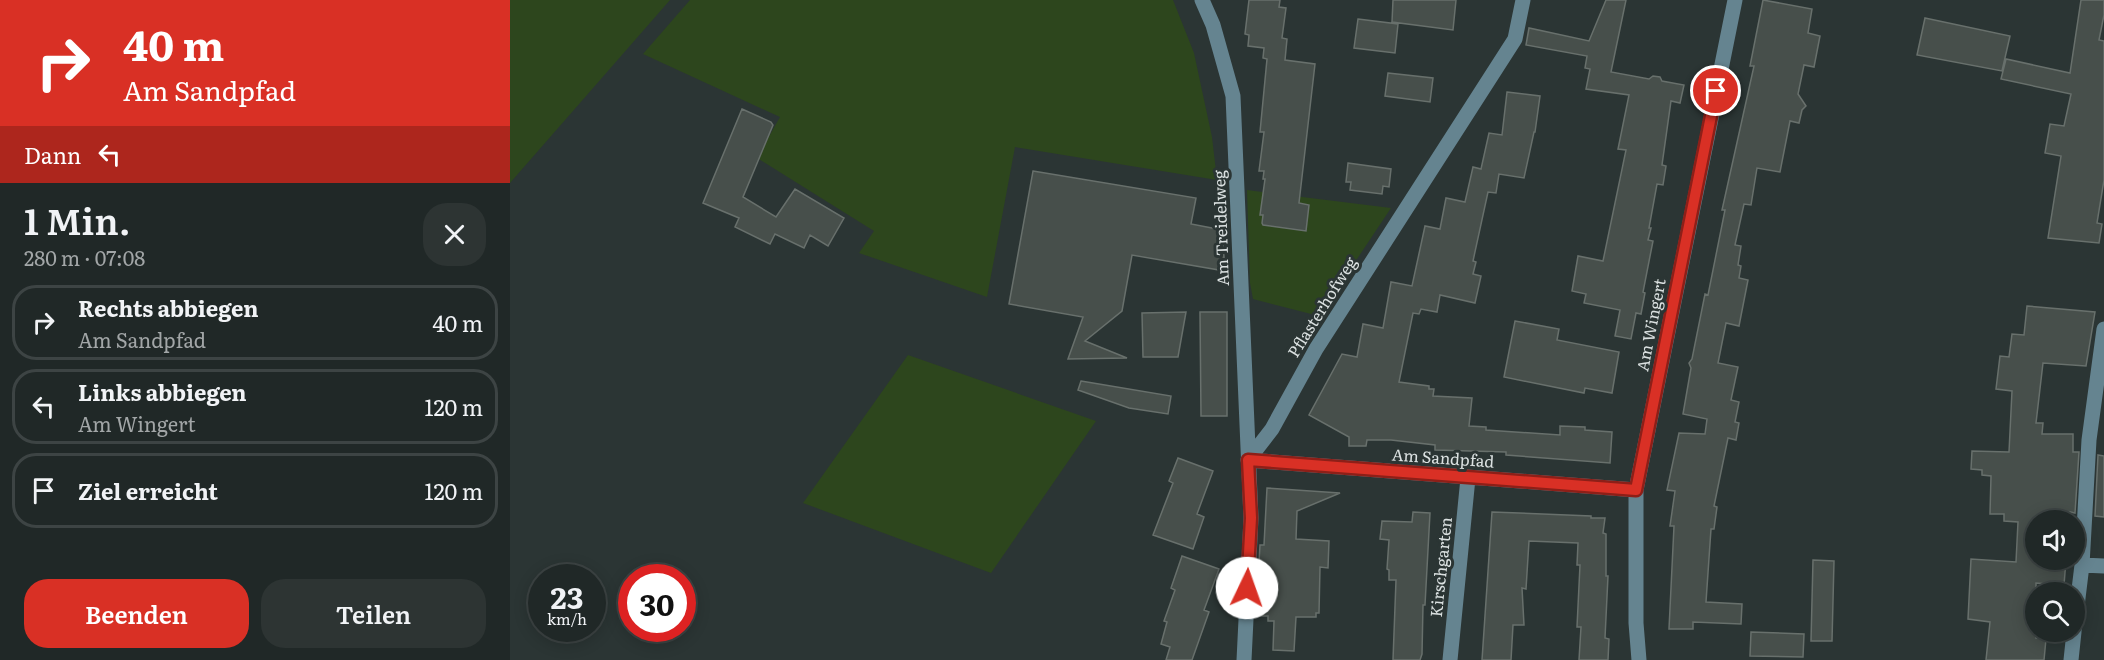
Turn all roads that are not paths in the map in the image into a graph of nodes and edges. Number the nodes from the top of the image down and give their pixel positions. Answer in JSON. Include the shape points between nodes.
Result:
{"nodes":[{"id":1,"x":1202,"y":0,"type":"edge"},
{"id":2,"x":1523,"y":0,"type":"edge"},
{"id":3,"x":1735,"y":0,"type":"edge"},
{"id":4,"x":2104,"y":329,"type":"edge"},
{"id":5,"x":1248,"y":460,"type":"junction"},
{"id":6,"x":1468,"y":478,"type":"junction"},
{"id":7,"x":1636,"y":490,"type":"junction"},
{"id":8,"x":2085,"y":511,"type":"edge"},
{"id":9,"x":2085,"y":564,"type":"edge"},
{"id":10,"x":2104,"y":566,"type":"edge"},
{"id":11,"x":2073,"y":642,"type":"edge"},
{"id":12,"x":1244,"y":660,"type":"edge"},
{"id":13,"x":1450,"y":660,"type":"edge"},
{"id":14,"x":1639,"y":660,"type":"edge"},
{"id":15,"x":2071,"y":660,"type":"edge"}],
"edges":[{"from":1,"to":5,"type":"street","name":"Am Treidelweg","via":[[1214,25],[1233,96]]},
{"from":2,"to":5,"type":"street","name":"Pflasterhofweg","via":[[1510,48],[1316,349],[1272,429]]},
{"from":3,"to":7,"type":"street","name":"Am Wingert"},
{"from":4,"to":8,"type":"street","via":[[2089,440]]},
{"from":5,"to":6,"type":"street","name":"Am Sandpfad"},
{"from":5,"to":12,"type":"street","via":[[1251,518]]},
{"from":6,"to":7,"type":"street","name":"Am Sandpfad"},
{"from":6,"to":13,"type":"street","name":"Kirschgarten"},
{"from":7,"to":14,"type":"street","name":"Am Wingert"},
{"from":9,"to":10,"type":"street"},
{"from":11,"to":15,"type":"street"}]}
